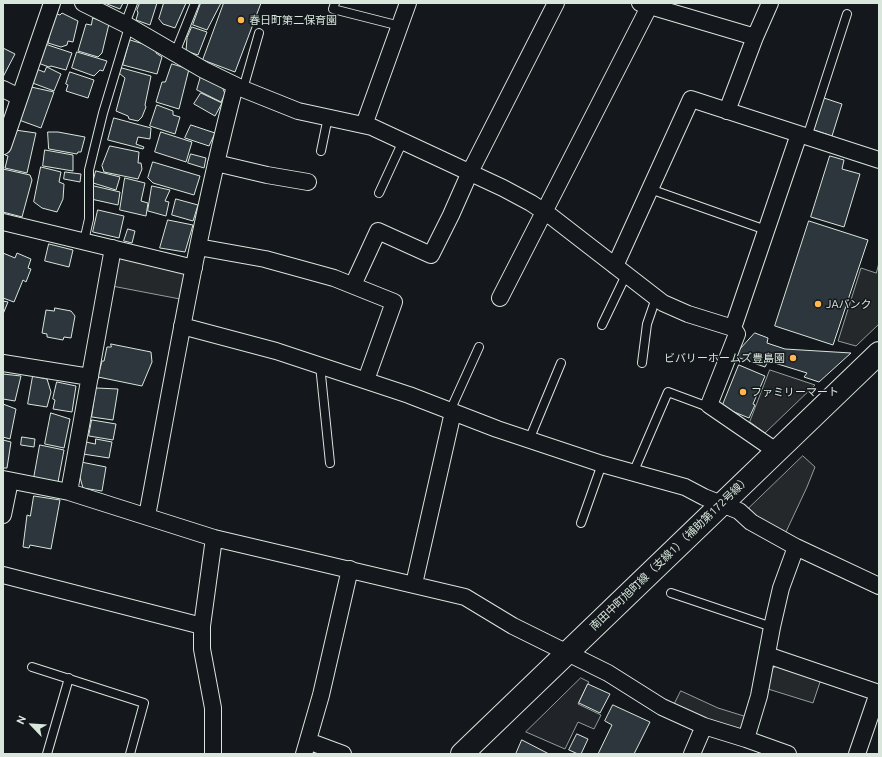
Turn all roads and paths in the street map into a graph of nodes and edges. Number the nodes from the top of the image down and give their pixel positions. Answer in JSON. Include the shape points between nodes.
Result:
{"nodes":[{"id":1,"x":52,"y":3,"type":"edge"},
{"id":2,"x":83,"y":3,"type":"edge"},
{"id":3,"x":134,"y":3,"type":"edge"},
{"id":4,"x":194,"y":3,"type":"edge"},
{"id":5,"x":335,"y":3,"type":"edge"},
{"id":6,"x":408,"y":3,"type":"edge"},
{"id":7,"x":556,"y":3,"type":"edge"},
{"id":8,"x":770,"y":3,"type":"edge"},
{"id":9,"x":644,"y":5,"type":"edge"},
{"id":10,"x":675,"y":8,"type":"edge"},
{"id":11,"x":847,"y":14,"type":"dead end"},
{"id":12,"x":127,"y":26,"type":"junction"},
{"id":13,"x":400,"y":26,"type":"junction"},
{"id":14,"x":259,"y":33,"type":"dead end"},
{"id":15,"x":755,"y":37,"type":"junction"},
{"id":16,"x":175,"y":53,"type":"junction"},
{"id":17,"x":239,"y":87,"type":"junction"},
{"id":18,"x":3,"y":89,"type":"edge"},
{"id":19,"x":19,"y":96,"type":"junction"},
{"id":20,"x":727,"y":111,"type":"junction"},
{"id":21,"x":328,"y":118,"type":"junction"},
{"id":22,"x":364,"y":125,"type":"junction"},
{"id":23,"x":803,"y":135,"type":"junction"},
{"id":24,"x":403,"y":141,"type":"junction"},
{"id":25,"x":3,"y":146,"type":"edge"},
{"id":26,"x":321,"y":151,"type":"dead end"},
{"id":27,"x":879,"y":160,"type":"edge"},
{"id":28,"x":216,"y":163,"type":"junction"},
{"id":29,"x":470,"y":172,"type":"junction"},
{"id":30,"x":308,"y":182,"type":"dead end"},
{"id":31,"x":650,"y":189,"type":"junction"},
{"id":32,"x":379,"y":193,"type":"dead end"},
{"id":33,"x":545,"y":212,"type":"junction"},
{"id":34,"x":3,"y":222,"type":"edge"},
{"id":35,"x":766,"y":230,"type":"junction"},
{"id":36,"x":84,"y":241,"type":"junction"},
{"id":37,"x":198,"y":247,"type":"junction"},
{"id":38,"x":113,"y":248,"type":"junction"},
{"id":39,"x":194,"y":268,"type":"junction"},
{"id":40,"x":621,"y":270,"type":"junction"},
{"id":41,"x":353,"y":285,"type":"junction"},
{"id":42,"x":500,"y":298,"type":"dead end"},
{"id":43,"x":656,"y":298,"type":"junction"},
{"id":44,"x":602,"y":325,"type":"dead end"},
{"id":45,"x":182,"y":326,"type":"junction"},
{"id":46,"x":733,"y":328,"type":"junction"},
{"id":47,"x":479,"y":347,"type":"dead end"},
{"id":48,"x":879,"y":353,"type":"edge"},
{"id":49,"x":3,"y":363,"type":"edge"},
{"id":50,"x":561,"y":363,"type":"dead end"},
{"id":51,"x":642,"y":363,"type":"dead end"},
{"id":52,"x":320,"y":365,"type":"junction"},
{"id":53,"x":90,"y":377,"type":"junction"},
{"id":54,"x":366,"y":380,"type":"junction"},
{"id":55,"x":709,"y":405,"type":"junction"},
{"id":56,"x":451,"y":411,"type":"junction"},
{"id":57,"x":529,"y":440,"type":"junction"},
{"id":58,"x":776,"y":451,"type":"junction"},
{"id":59,"x":330,"y":463,"type":"dead end"},
{"id":60,"x":602,"y":464,"type":"junction"},
{"id":61,"x":633,"y":473,"type":"junction"},
{"id":62,"x":6,"y":480,"type":"edge"},
{"id":63,"x":69,"y":492,"type":"junction"},
{"id":64,"x":722,"y":505,"type":"junction"},
{"id":65,"x":3,"y":515,"type":"edge"},
{"id":66,"x":147,"y":516,"type":"junction"},
{"id":67,"x":581,"y":523,"type":"dead end"},
{"id":68,"x":214,"y":538,"type":"junction"},
{"id":69,"x":796,"y":547,"type":"junction"},
{"id":70,"x":350,"y":569,"type":"junction"},
{"id":71,"x":3,"y":575,"type":"edge"},
{"id":72,"x":414,"y":584,"type":"junction"},
{"id":73,"x":879,"y":586,"type":"edge"},
{"id":74,"x":671,"y":593,"type":"dead end"},
{"id":75,"x":202,"y":626,"type":"junction"},
{"id":76,"x":772,"y":627,"type":"junction"},
{"id":77,"x":567,"y":653,"type":"junction"},
{"id":78,"x":767,"y":655,"type":"junction"},
{"id":79,"x":32,"y":667,"type":"dead end"},
{"id":80,"x":69,"y":678,"type":"junction"},
{"id":81,"x":878,"y":693,"type":"edge"},
{"id":82,"x":704,"y":726,"type":"junction"},
{"id":83,"x":746,"y":739,"type":"junction"},
{"id":84,"x":306,"y":748,"type":"edge"},
{"id":85,"x":47,"y":754,"type":"edge"},
{"id":86,"x":130,"y":754,"type":"edge"},
{"id":87,"x":213,"y":754,"type":"edge"},
{"id":88,"x":344,"y":754,"type":"edge"},
{"id":89,"x":462,"y":754,"type":"edge"},
{"id":90,"x":692,"y":754,"type":"edge"},
{"id":91,"x":788,"y":754,"type":"edge"},
{"id":92,"x":857,"y":754,"type":"edge"}],
"edges":[{"from":1,"to":19,"type":"street"},
{"from":2,"to":12,"type":"street"},
{"from":3,"to":12,"type":"lane"},
{"from":4,"to":16,"type":"lane"},
{"from":5,"to":13,"type":"lane","via":[[333,9]]},
{"from":6,"to":13,"type":"street"},
{"from":7,"to":29,"type":"street"},
{"from":8,"to":15,"type":"street"},
{"from":9,"to":10,"type":"street"},
{"from":9,"to":33,"type":"street"},
{"from":10,"to":15,"type":"street"},
{"from":11,"to":23,"type":"lane"},
{"from":12,"to":16,"type":"street"},
{"from":12,"to":36,"type":"lane","via":[[89,170],[88,219]]},
{"from":13,"to":22,"type":"street"},
{"from":14,"to":17,"type":"lane"},
{"from":15,"to":20,"type":"street"},
{"from":16,"to":17,"type":"street"},
{"from":17,"to":21,"type":"street","via":[[298,111]]},
{"from":17,"to":28,"type":"street"},
{"from":18,"to":19,"type":"street"},
{"from":19,"to":25,"type":"street"},
{"from":20,"to":23,"type":"street"},
{"from":20,"to":31,"type":"street","via":[[691,99]]},
{"from":21,"to":22,"type":"street"},
{"from":21,"to":26,"type":"lane"},
{"from":22,"to":24,"type":"street"},
{"from":23,"to":27,"type":"street"},
{"from":23,"to":35,"type":"street"},
{"from":24,"to":29,"type":"street"},
{"from":24,"to":32,"type":"lane"},
{"from":28,"to":30,"type":"street"},
{"from":28,"to":37,"type":"street"},
{"from":29,"to":33,"type":"street"},
{"from":29,"to":41,"type":"street","via":[[431,255],[378,231]]},
{"from":31,"to":35,"type":"lane"},
{"from":31,"to":40,"type":"street"},
{"from":33,"to":40,"type":"street"},
{"from":33,"to":42,"type":"street"},
{"from":34,"to":36,"type":"street"},
{"from":35,"to":46,"type":"street"},
{"from":36,"to":38,"type":"street"},
{"from":37,"to":39,"type":"street"},
{"from":37,"to":41,"type":"street","via":[[265,259]]},
{"from":38,"to":39,"type":"street"},
{"from":38,"to":53,"type":"street"},
{"from":39,"to":45,"type":"street"},
{"from":40,"to":43,"type":"street"},
{"from":40,"to":44,"type":"lane"},
{"from":41,"to":54,"type":"street","via":[[394,302]]},
{"from":43,"to":46,"type":"street","via":[[688,314]]},
{"from":43,"to":51,"type":"lane","via":[[647,324]]},
{"from":45,"to":52,"type":"street"},
{"from":45,"to":66,"type":"street"},
{"from":46,"to":55,"type":"street","via":[[737,334]]},
{"from":47,"to":56,"type":"lane"},
{"from":48,"to":58,"type":"main road","name":"南田中町旭町線（支線1）（補助第172号線）"},
{"from":49,"to":53,"type":"street"},
{"from":50,"to":57,"type":"lane"},
{"from":52,"to":54,"type":"street"},
{"from":52,"to":59,"type":"lane"},
{"from":53,"to":63,"type":"street"},
{"from":54,"to":56,"type":"street"},
{"from":55,"to":58,"type":"street"},
{"from":55,"to":61,"type":"lane","via":[[668,392]]},
{"from":56,"to":57,"type":"street"},
{"from":56,"to":72,"type":"street"},
{"from":57,"to":60,"type":"street"},
{"from":58,"to":64,"type":"main road","name":"南田中町旭町線（支線1）（補助第172号線）"},
{"from":60,"to":61,"type":"street"},
{"from":60,"to":67,"type":"lane"},
{"from":61,"to":64,"type":"street","via":[[685,487]]},
{"from":62,"to":63,"type":"street"},
{"from":62,"to":65,"type":"street"},
{"from":63,"to":66,"type":"street"},
{"from":64,"to":69,"type":"street","via":[[739,511],[751,522]]},
{"from":64,"to":77,"type":"main road","name":"南田中町旭町線（支線1）（補助第172号線）"},
{"from":66,"to":68,"type":"street"},
{"from":68,"to":70,"type":"street"},
{"from":68,"to":75,"type":"street"},
{"from":69,"to":73,"type":"street"},
{"from":69,"to":76,"type":"street","via":[[781,588]]},
{"from":70,"to":72,"type":"street"},
{"from":70,"to":84,"type":"street"},
{"from":71,"to":75,"type":"street"},
{"from":72,"to":77,"type":"street","via":[[465,597],[513,626]]},
{"from":74,"to":76,"type":"lane"},
{"from":75,"to":87,"type":"street","via":[[202,649],[213,708]]},
{"from":76,"to":78,"type":"street"},
{"from":77,"to":82,"type":"street","via":[[608,673],[662,707]]},
{"from":77,"to":89,"type":"main road","name":"南田中町旭町線（支線1）（補助第172号線）"},
{"from":78,"to":81,"type":"street"},
{"from":78,"to":83,"type":"street","via":[[759,696]]},
{"from":79,"to":80,"type":"lane"},
{"from":80,"to":85,"type":"lane"},
{"from":80,"to":86,"type":"lane","via":[[144,704]]},
{"from":81,"to":92,"type":"street"},
{"from":82,"to":83,"type":"street"},
{"from":82,"to":90,"type":"street"},
{"from":83,"to":91,"type":"street"},
{"from":84,"to":88,"type":"street"}]}
